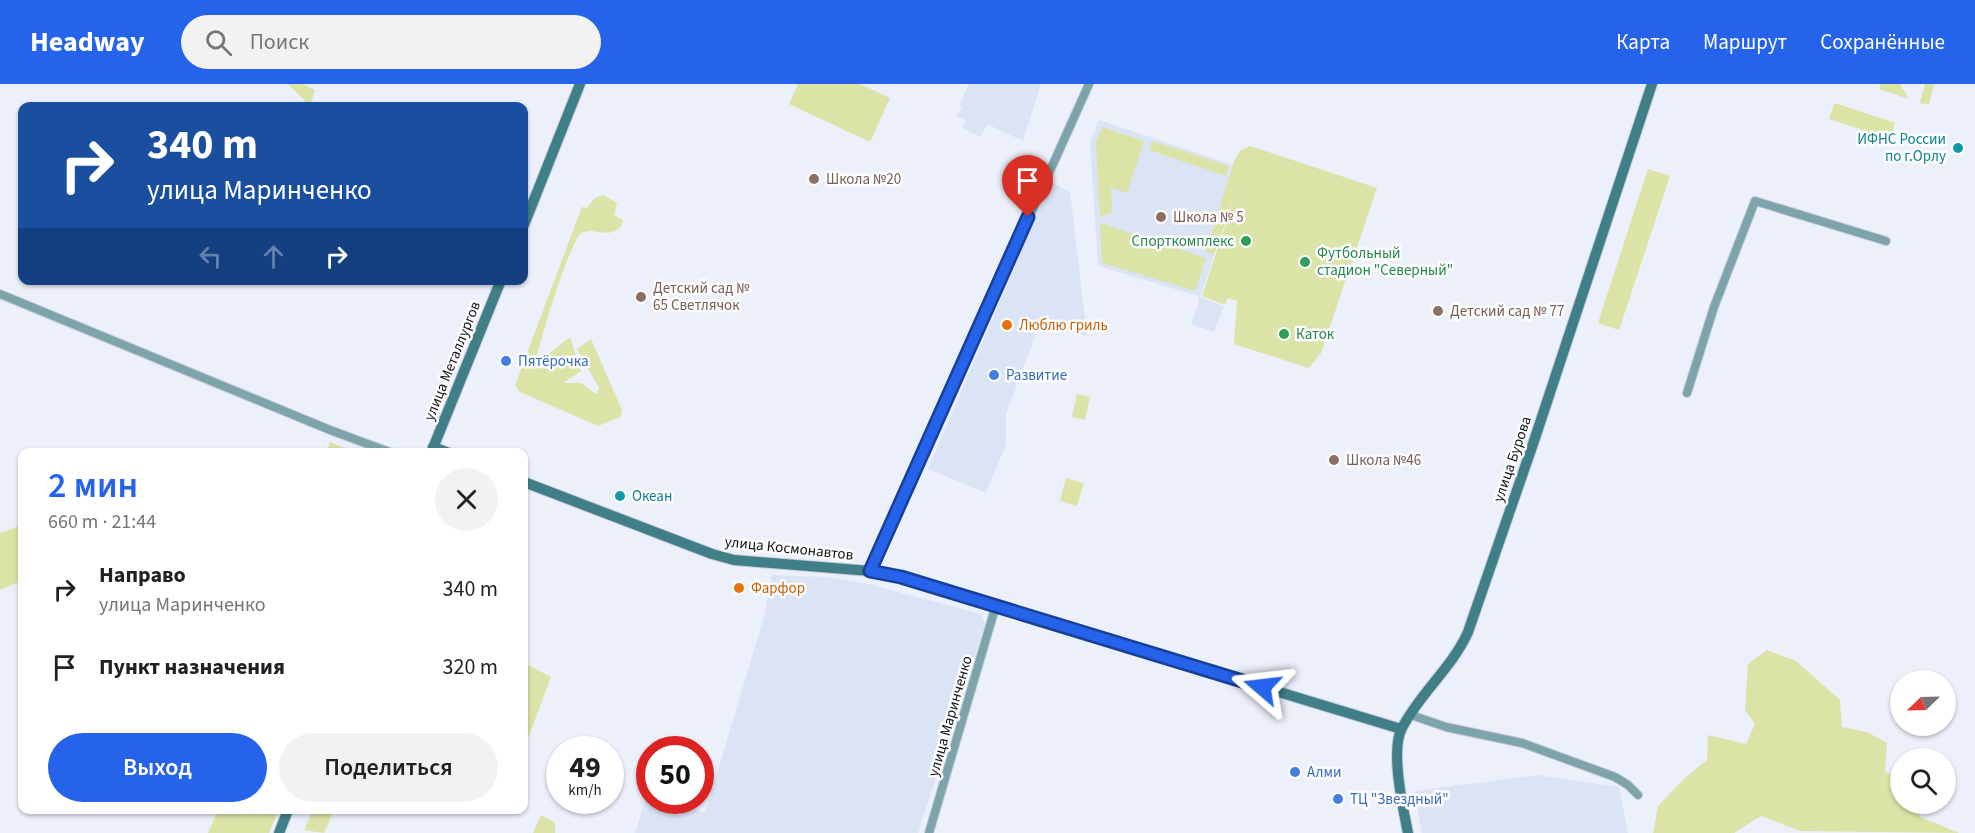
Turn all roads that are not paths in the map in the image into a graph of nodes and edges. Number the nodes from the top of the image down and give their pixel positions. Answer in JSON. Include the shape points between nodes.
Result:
{"nodes":[{"id":1,"x":580,"y":84,"type":"edge"},
{"id":2,"x":1089,"y":84,"type":"edge"},
{"id":3,"x":1652,"y":84,"type":"edge"},
{"id":4,"x":528,"y":215,"type":"edge"},
{"id":5,"x":1886,"y":241,"type":"dead end"},
{"id":6,"x":499,"y":285,"type":"edge"},
{"id":7,"x":0,"y":294,"type":"edge"},
{"id":8,"x":1687,"y":393,"type":"dead end"},
{"id":9,"x":379,"y":448,"type":"edge"},
{"id":10,"x":433,"y":448,"type":"edge"},
{"id":11,"x":528,"y":484,"type":"edge"},
{"id":12,"x":870,"y":571,"type":"junction"},
{"id":13,"x":996,"y":606,"type":"junction"},
{"id":14,"x":1411,"y":715,"type":"junction"},
{"id":15,"x":1401,"y":729,"type":"junction"},
{"id":16,"x":1638,"y":795,"type":"dead end"},
{"id":17,"x":286,"y":814,"type":"edge"},
{"id":18,"x":279,"y":833,"type":"edge"},
{"id":19,"x":929,"y":833,"type":"edge"},
{"id":20,"x":1408,"y":833,"type":"edge"}],
"edges":[{"from":1,"to":4,"type":"main road"},
{"from":2,"to":12,"type":"street"},
{"from":3,"to":14,"type":"main road","name":"улица Бурова","via":[[1468,632]]},
{"from":5,"to":8,"type":"street","via":[[1755,201],[1714,307]]},
{"from":6,"to":10,"type":"main road","name":"улица Металлургов"},
{"from":7,"to":9,"type":"street"},
{"from":11,"to":12,"type":"main road","name":"улица Космонавтов","via":[[622,522],[734,560]]},
{"from":12,"to":13,"type":"main road","name":"улица Космонавтов"},
{"from":13,"to":15,"type":"main road","name":"улица Космонавтов"},
{"from":13,"to":19,"type":"street","name":"улица Маринченко"},
{"from":14,"to":15,"type":"main road","name":"улица Бурова"},
{"from":14,"to":16,"type":"street","via":[[1446,727],[1522,743],[1615,777]]},
{"from":15,"to":20,"type":"main road","via":[[1398,772]]},
{"from":17,"to":18,"type":"main road"}]}
